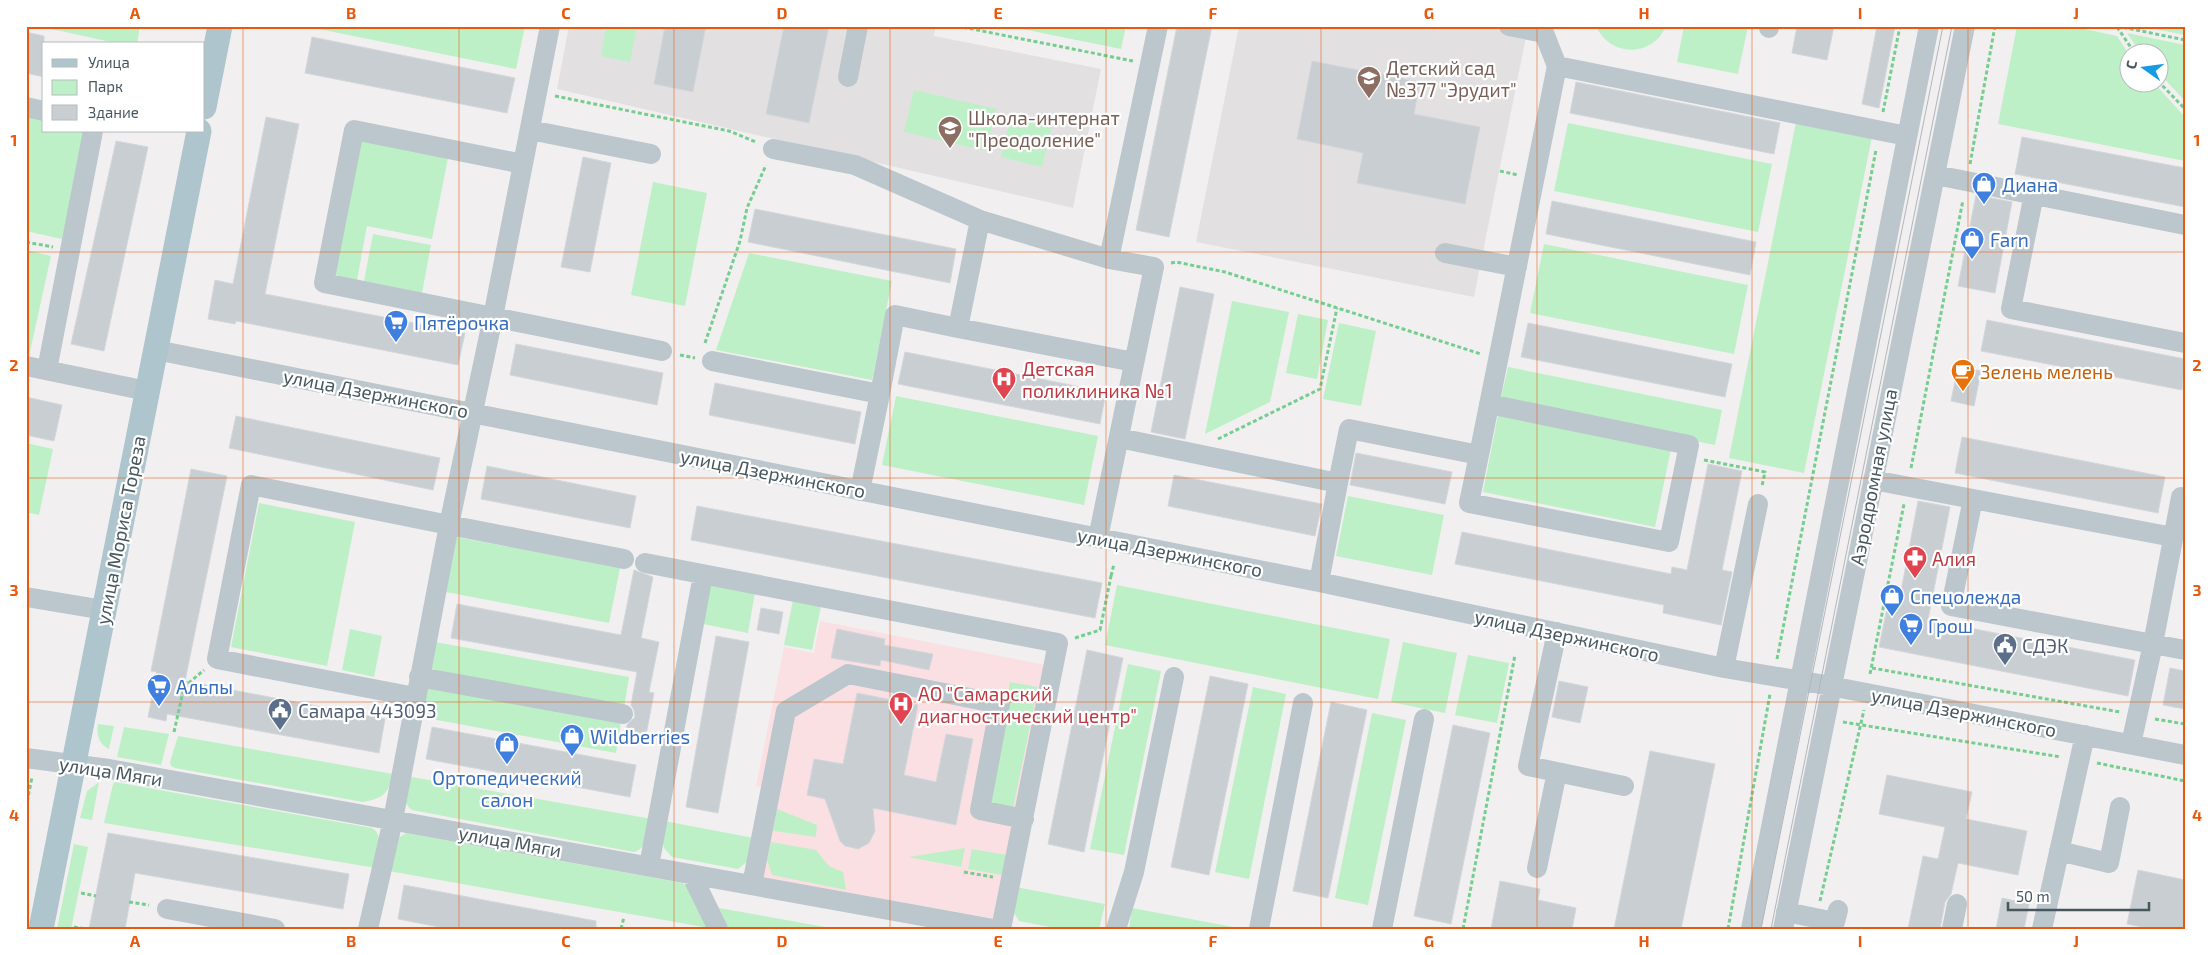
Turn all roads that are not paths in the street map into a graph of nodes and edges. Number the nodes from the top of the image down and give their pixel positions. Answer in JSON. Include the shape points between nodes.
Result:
{"nodes":[{"id":1,"x":220,"y":26,"type":"edge"},
{"id":2,"x":550,"y":26,"type":"edge"},
{"id":3,"x":858,"y":26,"type":"edge"},
{"id":4,"x":1158,"y":26,"type":"edge"},
{"id":5,"x":1509,"y":26,"type":"edge"},
{"id":6,"x":1929,"y":26,"type":"edge"},
{"id":7,"x":1966,"y":26,"type":"edge"},
{"id":8,"x":1557,"y":66,"type":"junction"},
{"id":9,"x":848,"y":77,"type":"dead end"},
{"id":10,"x":205,"y":102,"type":"edge"},
{"id":11,"x":26,"y":107,"type":"edge"},
{"id":12,"x":42,"y":111,"type":"edge"},
{"id":13,"x":530,"y":130,"type":"junction"},
{"id":14,"x":92,"y":132,"type":"edge"},
{"id":15,"x":199,"y":132,"type":"edge"},
{"id":16,"x":1907,"y":136,"type":"junction"},
{"id":17,"x":773,"y":149,"type":"road end"},
{"id":18,"x":651,"y":154,"type":"dead end"},
{"id":19,"x":523,"y":164,"type":"junction"},
{"id":20,"x":1936,"y":175,"type":"junction"},
{"id":21,"x":2034,"y":194,"type":"junction"},
{"id":22,"x":980,"y":220,"type":"junction"},
{"id":23,"x":2185,"y":225,"type":"edge"},
{"id":24,"x":1445,"y":253,"type":"dead end"},
{"id":25,"x":1110,"y":259,"type":"junction"},
{"id":26,"x":1517,"y":267,"type":"junction"},
{"id":27,"x":493,"y":316,"type":"junction"},
{"id":28,"x":958,"y":328,"type":"junction"},
{"id":29,"x":2185,"y":343,"type":"edge"},
{"id":30,"x":156,"y":350,"type":"junction"},
{"id":31,"x":662,"y":351,"type":"road end"},
{"id":32,"x":706,"y":360,"type":"road end"},
{"id":33,"x":1134,"y":362,"type":"junction"},
{"id":34,"x":26,"y":366,"type":"edge"},
{"id":35,"x":47,"y":370,"type":"junction"},
{"id":36,"x":148,"y":391,"type":"junction"},
{"id":37,"x":880,"y":394,"type":"junction"},
{"id":38,"x":1489,"y":404,"type":"junction"},
{"id":39,"x":473,"y":413,"type":"junction"},
{"id":40,"x":1119,"y":438,"type":"junction"},
{"id":41,"x":1479,"y":455,"type":"junction"},
{"id":42,"x":1872,"y":480,"type":"junction"},
{"id":43,"x":1338,"y":483,"type":"junction"},
{"id":44,"x":860,"y":490,"type":"junction"},
{"id":45,"x":2185,"y":498,"type":"edge"},
{"id":46,"x":1973,"y":499,"type":"junction"},
{"id":47,"x":1758,"y":504,"type":"road end"},
{"id":48,"x":449,"y":525,"type":"junction"},
{"id":49,"x":2174,"y":537,"type":"junction"},
{"id":50,"x":1098,"y":538,"type":"junction"},
{"id":51,"x":624,"y":559,"type":"dead end"},
{"id":52,"x":645,"y":563,"type":"dead end"},
{"id":53,"x":703,"y":575,"type":"junction"},
{"id":54,"x":1319,"y":582,"type":"junction"},
{"id":55,"x":26,"y":598,"type":"edge"},
{"id":56,"x":104,"y":610,"type":"junction"},
{"id":57,"x":1557,"y":632,"type":"junction"},
{"id":58,"x":2153,"y":644,"type":"junction"},
{"id":59,"x":2185,"y":650,"type":"edge"},
{"id":60,"x":1724,"y":668,"type":"junction"},
{"id":61,"x":419,"y":677,"type":"junction"},
{"id":62,"x":1174,"y":677,"type":"dead end"},
{"id":63,"x":1800,"y":681,"type":"junction"},
{"id":64,"x":1831,"y":686,"type":"junction"},
{"id":65,"x":415,"y":697,"type":"junction"},
{"id":66,"x":1303,"y":703,"type":"dead end"},
{"id":67,"x":623,"y":714,"type":"dead end"},
{"id":68,"x":1424,"y":719,"type":"dead end"},
{"id":69,"x":2085,"y":735,"type":"junction"},
{"id":70,"x":2131,"y":744,"type":"junction"},
{"id":71,"x":2185,"y":755,"type":"edge"},
{"id":72,"x":30,"y":758,"type":"edge"},
{"id":73,"x":74,"y":764,"type":"junction"},
{"id":74,"x":1557,"y":772,"type":"junction"},
{"id":75,"x":1624,"y":786,"type":"dead end"},
{"id":76,"x":2120,"y":807,"type":"dead end"},
{"id":77,"x":1024,"y":819,"type":"junction"},
{"id":78,"x":393,"y":820,"type":"junction"},
{"id":79,"x":2060,"y":851,"type":"junction"},
{"id":80,"x":649,"y":866,"type":"junction"},
{"id":81,"x":1537,"y":868,"type":"dead end"},
{"id":82,"x":692,"y":874,"type":"junction"},
{"id":83,"x":752,"y":885,"type":"junction"},
{"id":84,"x":1957,"y":904,"type":"dead end"},
{"id":85,"x":166,"y":909,"type":"dead end"},
{"id":86,"x":1838,"y":910,"type":"dead end"},
{"id":87,"x":1785,"y":920,"type":"edge"},
{"id":88,"x":41,"y":929,"type":"edge"},
{"id":89,"x":276,"y":929,"type":"edge"},
{"id":90,"x":368,"y":929,"type":"edge"},
{"id":91,"x":718,"y":929,"type":"edge"},
{"id":92,"x":994,"y":929,"type":"edge"},
{"id":93,"x":1001,"y":929,"type":"edge"},
{"id":94,"x":1116,"y":929,"type":"edge"},
{"id":95,"x":1259,"y":929,"type":"edge"},
{"id":96,"x":1382,"y":929,"type":"edge"},
{"id":97,"x":1751,"y":929,"type":"edge"},
{"id":98,"x":1952,"y":929,"type":"edge"},
{"id":99,"x":2042,"y":929,"type":"edge"}],
"edges":[{"from":1,"to":10,"type":"main road"},
{"from":2,"to":13,"type":"street"},
{"from":3,"to":9,"type":"street"},
{"from":4,"to":25,"type":"street"},
{"from":5,"to":8,"type":"street","via":[[1544,33]]},
{"from":6,"to":16,"type":"street","name":"Аэродромная улица"},
{"from":7,"to":20,"type":"street","name":"Аэродромная улица"},
{"from":8,"to":16,"type":"street"},
{"from":8,"to":26,"type":"street"},
{"from":11,"to":12,"type":"street"},
{"from":13,"to":18,"type":"street"},
{"from":13,"to":19,"type":"street"},
{"from":14,"to":35,"type":"street"},
{"from":15,"to":30,"type":"main road","name":"улица Мориса Тореза"},
{"from":16,"to":63,"type":"street","name":"Аэродромная улица"},
{"from":17,"to":22,"type":"street","via":[[855,165]]},
{"from":19,"to":27,"type":"street"},
{"from":19,"to":27,"type":"street","via":[[354,130],[324,283]]},
{"from":20,"to":21,"type":"street"},
{"from":20,"to":42,"type":"street","name":"Аэродромная улица"},
{"from":21,"to":23,"type":"street"},
{"from":21,"to":29,"type":"street","via":[[2011,309]]},
{"from":22,"to":25,"type":"street"},
{"from":22,"to":28,"type":"street"},
{"from":24,"to":26,"type":"street"},
{"from":25,"to":33,"type":"street","via":[[1154,267]]},
{"from":26,"to":38,"type":"street"},
{"from":27,"to":31,"type":"street"},
{"from":27,"to":39,"type":"street"},
{"from":28,"to":33,"type":"street"},
{"from":28,"to":37,"type":"street","via":[[895,315]]},
{"from":30,"to":36,"type":"main road","name":"улица Мориса Тореза"},
{"from":30,"to":39,"type":"street","name":"улица Дзержинского"},
{"from":32,"to":37,"type":"street"},
{"from":33,"to":40,"type":"street"},
{"from":34,"to":35,"type":"street"},
{"from":35,"to":36,"type":"street"},
{"from":36,"to":56,"type":"main road","name":"улица Мориса Тореза"},
{"from":37,"to":44,"type":"street"},
{"from":38,"to":41,"type":"street"},
{"from":38,"to":41,"type":"street","via":[[1689,444],[1669,542],[1469,503]]},
{"from":39,"to":44,"type":"street","name":"улица Дзержинского"},
{"from":39,"to":48,"type":"street"},
{"from":40,"to":43,"type":"street"},
{"from":40,"to":50,"type":"street"},
{"from":41,"to":43,"type":"street","via":[[1349,429]]},
{"from":42,"to":46,"type":"street"},
{"from":42,"to":64,"type":"street","name":"Аэродромная улица"},
{"from":43,"to":54,"type":"street"},
{"from":44,"to":50,"type":"street","name":"улица Дзержинского"},
{"from":45,"to":49,"type":"street","via":[[2181,497]]},
{"from":46,"to":49,"type":"street"},
{"from":46,"to":58,"type":"street","via":[[1951,606]]},
{"from":47,"to":60,"type":"street"},
{"from":48,"to":51,"type":"street"},
{"from":48,"to":61,"type":"street"},
{"from":48,"to":65,"type":"street","via":[[251,485],[217,659]]},
{"from":49,"to":58,"type":"street"},
{"from":50,"to":54,"type":"street","name":"улица Дзержинского"},
{"from":52,"to":53,"type":"street"},
{"from":53,"to":77,"type":"street","via":[[1058,644]]},
{"from":53,"to":80,"type":"street"},
{"from":54,"to":57,"type":"street","name":"улица Дзержинского"},
{"from":55,"to":56,"type":"street"},
{"from":56,"to":73,"type":"main road","name":"улица Мориса Тореза"},
{"from":57,"to":60,"type":"street","name":"улица Дзержинского"},
{"from":57,"to":74,"type":"street","via":[[1528,766]]},
{"from":58,"to":59,"type":"street"},
{"from":58,"to":70,"type":"street"},
{"from":60,"to":63,"type":"street","name":"улица Дзержинского"},
{"from":61,"to":65,"type":"street"},
{"from":61,"to":67,"type":"street"},
{"from":62,"to":94,"type":"street","via":[[1134,872]]},
{"from":63,"to":64,"type":"street","name":"улица Дзержинского"},
{"from":63,"to":97,"type":"street","name":"Аэродромная улица"},
{"from":64,"to":69,"type":"street","name":"улица Дзержинского"},
{"from":64,"to":87,"type":"street","name":"Аэродромная улица"},
{"from":65,"to":78,"type":"street"},
{"from":66,"to":95,"type":"street"},
{"from":68,"to":96,"type":"street"},
{"from":69,"to":70,"type":"street","name":"улица Дзержинского"},
{"from":69,"to":79,"type":"street"},
{"from":70,"to":71,"type":"street","name":"улица Дзержинского"},
{"from":72,"to":73,"type":"street","name":"улица Мяги"},
{"from":73,"to":78,"type":"street","name":"улица Мяги"},
{"from":73,"to":88,"type":"main road","name":"улица Мориса Тореза"},
{"from":74,"to":75,"type":"street"},
{"from":74,"to":81,"type":"street"},
{"from":76,"to":79,"type":"street","via":[[2108,863]]},
{"from":77,"to":83,"type":"street","via":[[980,810],[1000,704],[848,674],[786,712]]},
{"from":77,"to":93,"type":"street"},
{"from":78,"to":80,"type":"street","name":"улица Мяги"},
{"from":78,"to":90,"type":"street"},
{"from":79,"to":99,"type":"street"},
{"from":80,"to":82,"type":"street","name":"улица Мяги"},
{"from":82,"to":83,"type":"street","name":"улица Мяги"},
{"from":82,"to":91,"type":"street"},
{"from":83,"to":92,"type":"street","name":"улица Мяги"},
{"from":84,"to":98,"type":"street"},
{"from":85,"to":89,"type":"street"},
{"from":86,"to":87,"type":"street","via":[[1835,922]]}]}
